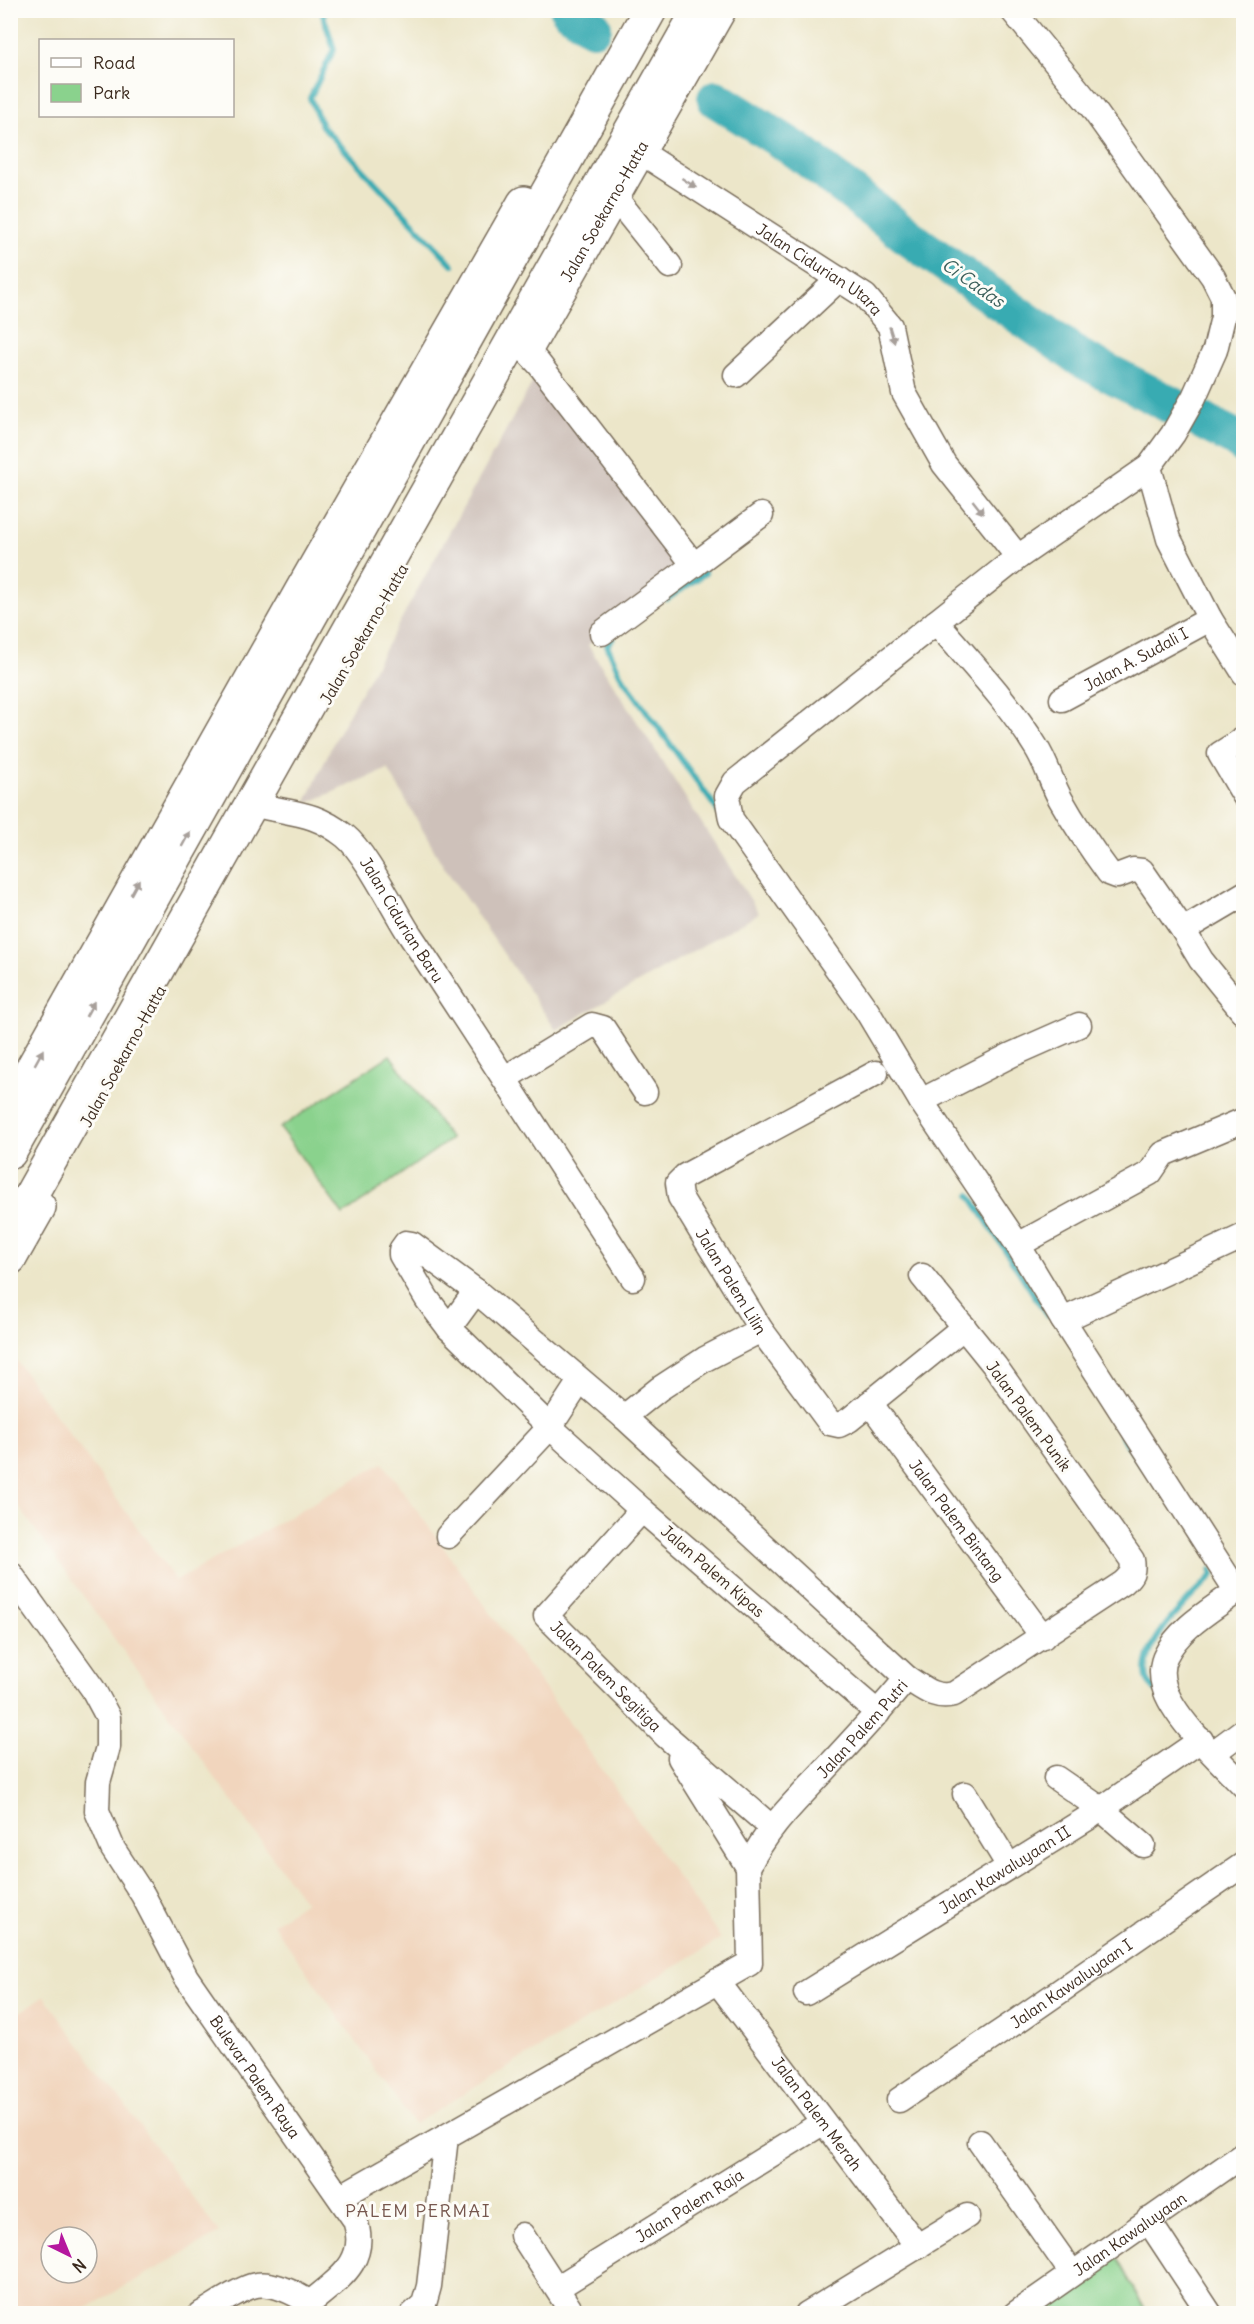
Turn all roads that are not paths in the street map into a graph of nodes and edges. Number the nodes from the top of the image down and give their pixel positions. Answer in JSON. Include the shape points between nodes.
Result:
{"nodes":[{"id":1,"x":699,"y":10,"type":"edge"},
{"id":2,"x":719,"y":10,"type":"edge"},
{"id":3,"x":1012,"y":10,"type":"edge"},
{"id":4,"x":639,"y":15,"type":"edge"},
{"id":5,"x":688,"y":47,"type":"junction"},
{"id":6,"x":609,"y":68,"type":"junction"},
{"id":7,"x":656,"y":104,"type":"junction"},
{"id":8,"x":639,"y":151,"type":"junction"},
{"id":9,"x":614,"y":196,"type":"junction"},
{"id":10,"x":670,"y":267,"type":"dead end"},
{"id":11,"x":839,"y":279,"type":"junction"},
{"id":12,"x":526,"y":350,"type":"junction"},
{"id":13,"x":736,"y":375,"type":"dead end"},
{"id":14,"x":1149,"y":467,"type":"junction"},
{"id":15,"x":761,"y":515,"type":"dead end"},
{"id":16,"x":1018,"y":557,"type":"junction"},
{"id":17,"x":694,"y":565,"type":"junction"},
{"id":18,"x":1210,"y":619,"type":"junction"},
{"id":19,"x":936,"y":622,"type":"junction"},
{"id":20,"x":602,"y":633,"type":"dead end"},
{"id":21,"x":1244,"y":673,"type":"edge"},
{"id":22,"x":1062,"y":699,"type":"dead end"},
{"id":23,"x":222,"y":732,"type":"junction"},
{"id":24,"x":1244,"y":739,"type":"edge"},
{"id":25,"x":214,"y":788,"type":"junction"},
{"id":26,"x":1244,"y":795,"type":"edge"},
{"id":27,"x":265,"y":807,"type":"junction"},
{"id":28,"x":1244,"y":894,"type":"edge"},
{"id":29,"x":1183,"y":930,"type":"junction"},
{"id":30,"x":1243,"y":1011,"type":"edge"},
{"id":31,"x":1079,"y":1025,"type":"dead end"},
{"id":32,"x":876,"y":1073,"type":"dead end"},
{"id":33,"x":505,"y":1078,"type":"junction"},
{"id":34,"x":645,"y":1092,"type":"dead end"},
{"id":35,"x":921,"y":1101,"type":"junction"},
{"id":36,"x":10,"y":1108,"type":"edge"},
{"id":37,"x":1244,"y":1120,"type":"edge"},
{"id":38,"x":71,"y":1137,"type":"junction"},
{"id":39,"x":10,"y":1152,"type":"edge"},
{"id":40,"x":10,"y":1232,"type":"edge"},
{"id":41,"x":1244,"y":1236,"type":"edge"},
{"id":42,"x":1018,"y":1245,"type":"junction"},
{"id":43,"x":10,"y":1258,"type":"edge"},
{"id":44,"x":922,"y":1276,"type":"dead end"},
{"id":45,"x":633,"y":1278,"type":"dead end"},
{"id":46,"x":476,"y":1291,"type":"junction"},
{"id":47,"x":1063,"y":1320,"type":"junction"},
{"id":48,"x":964,"y":1327,"type":"junction"},
{"id":49,"x":449,"y":1328,"type":"junction"},
{"id":50,"x":761,"y":1330,"type":"junction"},
{"id":51,"x":580,"y":1381,"type":"junction"},
{"id":52,"x":870,"y":1403,"type":"junction"},
{"id":53,"x":624,"y":1417,"type":"junction"},
{"id":54,"x":550,"y":1427,"type":"junction"},
{"id":55,"x":642,"y":1510,"type":"junction"},
{"id":56,"x":448,"y":1536,"type":"dead end"},
{"id":57,"x":1132,"y":1560,"type":"joint"},
{"id":58,"x":10,"y":1573,"type":"edge"},
{"id":59,"x":1236,"y":1574,"type":"edge"},
{"id":60,"x":1043,"y":1637,"type":"junction"},
{"id":61,"x":906,"y":1678,"type":"junction"},
{"id":62,"x":878,"y":1713,"type":"junction"},
{"id":63,"x":1244,"y":1730,"type":"edge"},
{"id":64,"x":666,"y":1736,"type":"junction"},
{"id":65,"x":1207,"y":1746,"type":"junction"},
{"id":66,"x":1056,"y":1778,"type":"dead end"},
{"id":67,"x":1244,"y":1786,"type":"edge"},
{"id":68,"x":965,"y":1794,"type":"dead end"},
{"id":69,"x":1101,"y":1809,"type":"junction"},
{"id":70,"x":771,"y":1827,"type":"junction"},
{"id":71,"x":1143,"y":1845,"type":"dead end"},
{"id":72,"x":1244,"y":1864,"type":"edge"},
{"id":73,"x":1009,"y":1866,"type":"junction"},
{"id":74,"x":748,"y":1867,"type":"junction"},
{"id":75,"x":717,"y":1981,"type":"junction"},
{"id":76,"x":806,"y":1993,"type":"dead end"},
{"id":77,"x":899,"y":2100,"type":"dead end"},
{"id":78,"x":822,"y":2123,"type":"junction"},
{"id":79,"x":446,"y":2137,"type":"junction"},
{"id":80,"x":980,"y":2142,"type":"dead end"},
{"id":81,"x":1244,"y":2154,"type":"edge"},
{"id":82,"x":340,"y":2197,"type":"junction"},
{"id":83,"x":967,"y":2216,"type":"dead end"},
{"id":84,"x":1148,"y":2220,"type":"junction"},
{"id":85,"x":522,"y":2235,"type":"dead end"},
{"id":86,"x":918,"y":2247,"type":"junction"},
{"id":87,"x":1072,"y":2273,"type":"junction"},
{"id":88,"x":557,"y":2288,"type":"junction"},
{"id":89,"x":312,"y":2308,"type":"edge"},
{"id":90,"x":201,"y":2313,"type":"edge"},
{"id":91,"x":413,"y":2313,"type":"edge"},
{"id":92,"x":573,"y":2313,"type":"edge"},
{"id":93,"x":807,"y":2313,"type":"edge"},
{"id":94,"x":1015,"y":2313,"type":"edge"},
{"id":95,"x":1210,"y":2313,"type":"edge"}],
"edges":[{"from":1,"to":5,"type":"main road","name":"Jalan Soekarno-Hatta"},
{"from":2,"to":5,"type":"main road","name":"Jalan Soekarno-Hatta"},
{"from":3,"to":14,"type":"street","via":[[1090,106],[1213,277],[1223,297],[1215,350],[1194,397]]},
{"from":4,"to":6,"type":"main road"},
{"from":5,"to":7,"type":"main road","name":"Jalan Soekarno-Hatta"},
{"from":6,"to":23,"type":"main road"},
{"from":6,"to":25,"type":"main road"},
{"from":7,"to":8,"type":"main road","name":"Jalan Soekarno-Hatta"},
{"from":7,"to":38,"type":"main road","name":"Jalan Soekarno-Hatta"},
{"from":8,"to":9,"type":"main road","name":"Jalan Soekarno-Hatta"},
{"from":8,"to":11,"type":"street","name":"Jalan Cidurian Utara","one_way":true},
{"from":9,"to":10,"type":"street"},
{"from":9,"to":12,"type":"main road","name":"Jalan Soekarno-Hatta"},
{"from":11,"to":13,"type":"street"},
{"from":11,"to":16,"type":"street","name":"Jalan Cidurian Utara","one_way":true,"via":[[865,296],[890,327],[904,393],[944,464]]},
{"from":12,"to":17,"type":"street"},
{"from":12,"to":27,"type":"main road","name":"Jalan Soekarno-Hatta"},
{"from":14,"to":16,"type":"street"},
{"from":14,"to":18,"type":"street","via":[[1169,539]]},
{"from":15,"to":17,"type":"street"},
{"from":16,"to":19,"type":"street"},
{"from":17,"to":20,"type":"street"},
{"from":18,"to":21,"type":"street"},
{"from":18,"to":22,"type":"street","name":"Jalan A. Sudali I"},
{"from":19,"to":29,"type":"street","via":[[994,688],[1034,744],[1059,798],[1109,873],[1117,876],[1142,871]]},
{"from":19,"to":35,"type":"street","via":[[735,782],[727,796],[731,819],[867,1011]]},
{"from":23,"to":25,"type":"main road"},
{"from":36,"to":23,"type":"main road","one_way":true},
{"from":24,"to":26,"type":"street","via":[[1221,754]]},
{"from":39,"to":25,"type":"main road","one_way":true},
{"from":27,"to":33,"type":"street","name":"Jalan Cidurian Baru","via":[[317,818],[347,837]]},
{"from":27,"to":38,"type":"main road","name":"Jalan Soekarno-Hatta"},
{"from":28,"to":29,"type":"street"},
{"from":29,"to":30,"type":"street","via":[[1201,960]]},
{"from":31,"to":35,"type":"street"},
{"from":32,"to":50,"type":"street","name":"Jalan Palem Lilin","via":[[685,1176],[678,1184],[680,1197]]},
{"from":33,"to":34,"type":"street","via":[[592,1025],[603,1029]]},
{"from":33,"to":45,"type":"street","name":"Jalan Cidurian Baru"},
{"from":35,"to":42,"type":"street"},
{"from":37,"to":42,"type":"street","via":[[1163,1154],[1150,1173]]},
{"from":38,"to":40,"type":"main road","name":"Jalan Soekarno-Hatta"},
{"from":38,"to":43,"type":"main road","name":"Jalan Soekarno-Hatta"},
{"from":41,"to":47,"type":"street"},
{"from":42,"to":47,"type":"street"},
{"from":44,"to":48,"type":"street","name":"Jalan Palem Punik"},
{"from":46,"to":49,"type":"street"},
{"from":46,"to":49,"type":"street","name":"Jalan Palem Kipas","via":[[406,1243],[401,1255]]},
{"from":46,"to":51,"type":"street"},
{"from":47,"to":59,"type":"street"},
{"from":48,"to":52,"type":"street","name":"Jalan Palem Lilin"},
{"from":48,"to":57,"type":"street","name":"Jalan Palem Punik"},
{"from":49,"to":54,"type":"street","name":"Jalan Palem Kipas"},
{"from":50,"to":52,"type":"street","name":"Jalan Palem Lilin","via":[[830,1423],[839,1425],[849,1420]]},
{"from":50,"to":53,"type":"street","via":[[705,1359]]},
{"from":51,"to":53,"type":"street"},
{"from":51,"to":54,"type":"street"},
{"from":52,"to":60,"type":"street","name":"Jalan Palem Bintang"},
{"from":53,"to":61,"type":"street"},
{"from":54,"to":55,"type":"street","name":"Jalan Palem Kipas"},
{"from":54,"to":56,"type":"street"},
{"from":55,"to":62,"type":"street","name":"Jalan Palem Kipas"},
{"from":55,"to":64,"type":"street","name":"Jalan Palem Segitiga","via":[[546,1616]]},
{"from":57,"to":60,"type":"street","name":"Jalan Palem Putri","via":[[1133,1570],[1123,1582]]},
{"from":58,"to":82,"type":"street","name":"Bulevar Palem Raya","via":[[93,1689],[108,1717],[108,1748],[98,1782],[97,1811],[113,1849],[143,1895],[186,1977]]},
{"from":59,"to":65,"type":"street","via":[[1233,1592],[1182,1634],[1167,1653],[1161,1671],[1176,1710]]},
{"from":60,"to":61,"type":"street","name":"Jalan Palem Putri","via":[[954,1694],[933,1695]]},
{"from":61,"to":62,"type":"street","name":"Jalan Palem Putri"},
{"from":62,"to":70,"type":"street","name":"Jalan Palem Putri"},
{"from":63,"to":65,"type":"street","name":"Jalan Kawaluyaan II"},
{"from":64,"to":70,"type":"street","name":"Jalan Palem Segitiga"},
{"from":64,"to":74,"type":"street","name":"Jalan Palem Segitiga"},
{"from":65,"to":67,"type":"street"},
{"from":65,"to":69,"type":"street","name":"Jalan Kawaluyaan II"},
{"from":66,"to":69,"type":"street"},
{"from":68,"to":73,"type":"street"},
{"from":69,"to":71,"type":"street"},
{"from":69,"to":73,"type":"street","name":"Jalan Kawaluyaan II"},
{"from":70,"to":74,"type":"street","name":"Jalan Palem Putri"},
{"from":72,"to":77,"type":"street","name":"Jalan Kawaluyaan I"},
{"from":73,"to":76,"type":"street","name":"Jalan Kawaluyaan II"},
{"from":74,"to":75,"type":"street","via":[[750,1963]]},
{"from":75,"to":78,"type":"street","name":"Jalan Palem Merah"},
{"from":75,"to":79,"type":"street"},
{"from":78,"to":86,"type":"street","name":"Jalan Palem Merah"},
{"from":78,"to":88,"type":"street","name":"Jalan Palem Raja"},
{"from":79,"to":82,"type":"street"},
{"from":79,"to":91,"type":"street","via":[[429,2286],[424,2304]]},
{"from":80,"to":87,"type":"street"},
{"from":81,"to":84,"type":"street","name":"Jalan Kawaluyaan"},
{"from":82,"to":89,"type":"street","name":"Bulevar Palem Raya","via":[[355,2220],[358,2250],[348,2269]]},
{"from":83,"to":86,"type":"street"},
{"from":84,"to":87,"type":"street","name":"Jalan Kawaluyaan"},
{"from":84,"to":95,"type":"street"},
{"from":85,"to":88,"type":"street"},
{"from":86,"to":93,"type":"street"},
{"from":87,"to":94,"type":"street","name":"Jalan Kawaluyaan"},
{"from":88,"to":92,"type":"street"},
{"from":89,"to":90,"type":"street","via":[[298,2295],[253,2285]]}]}
